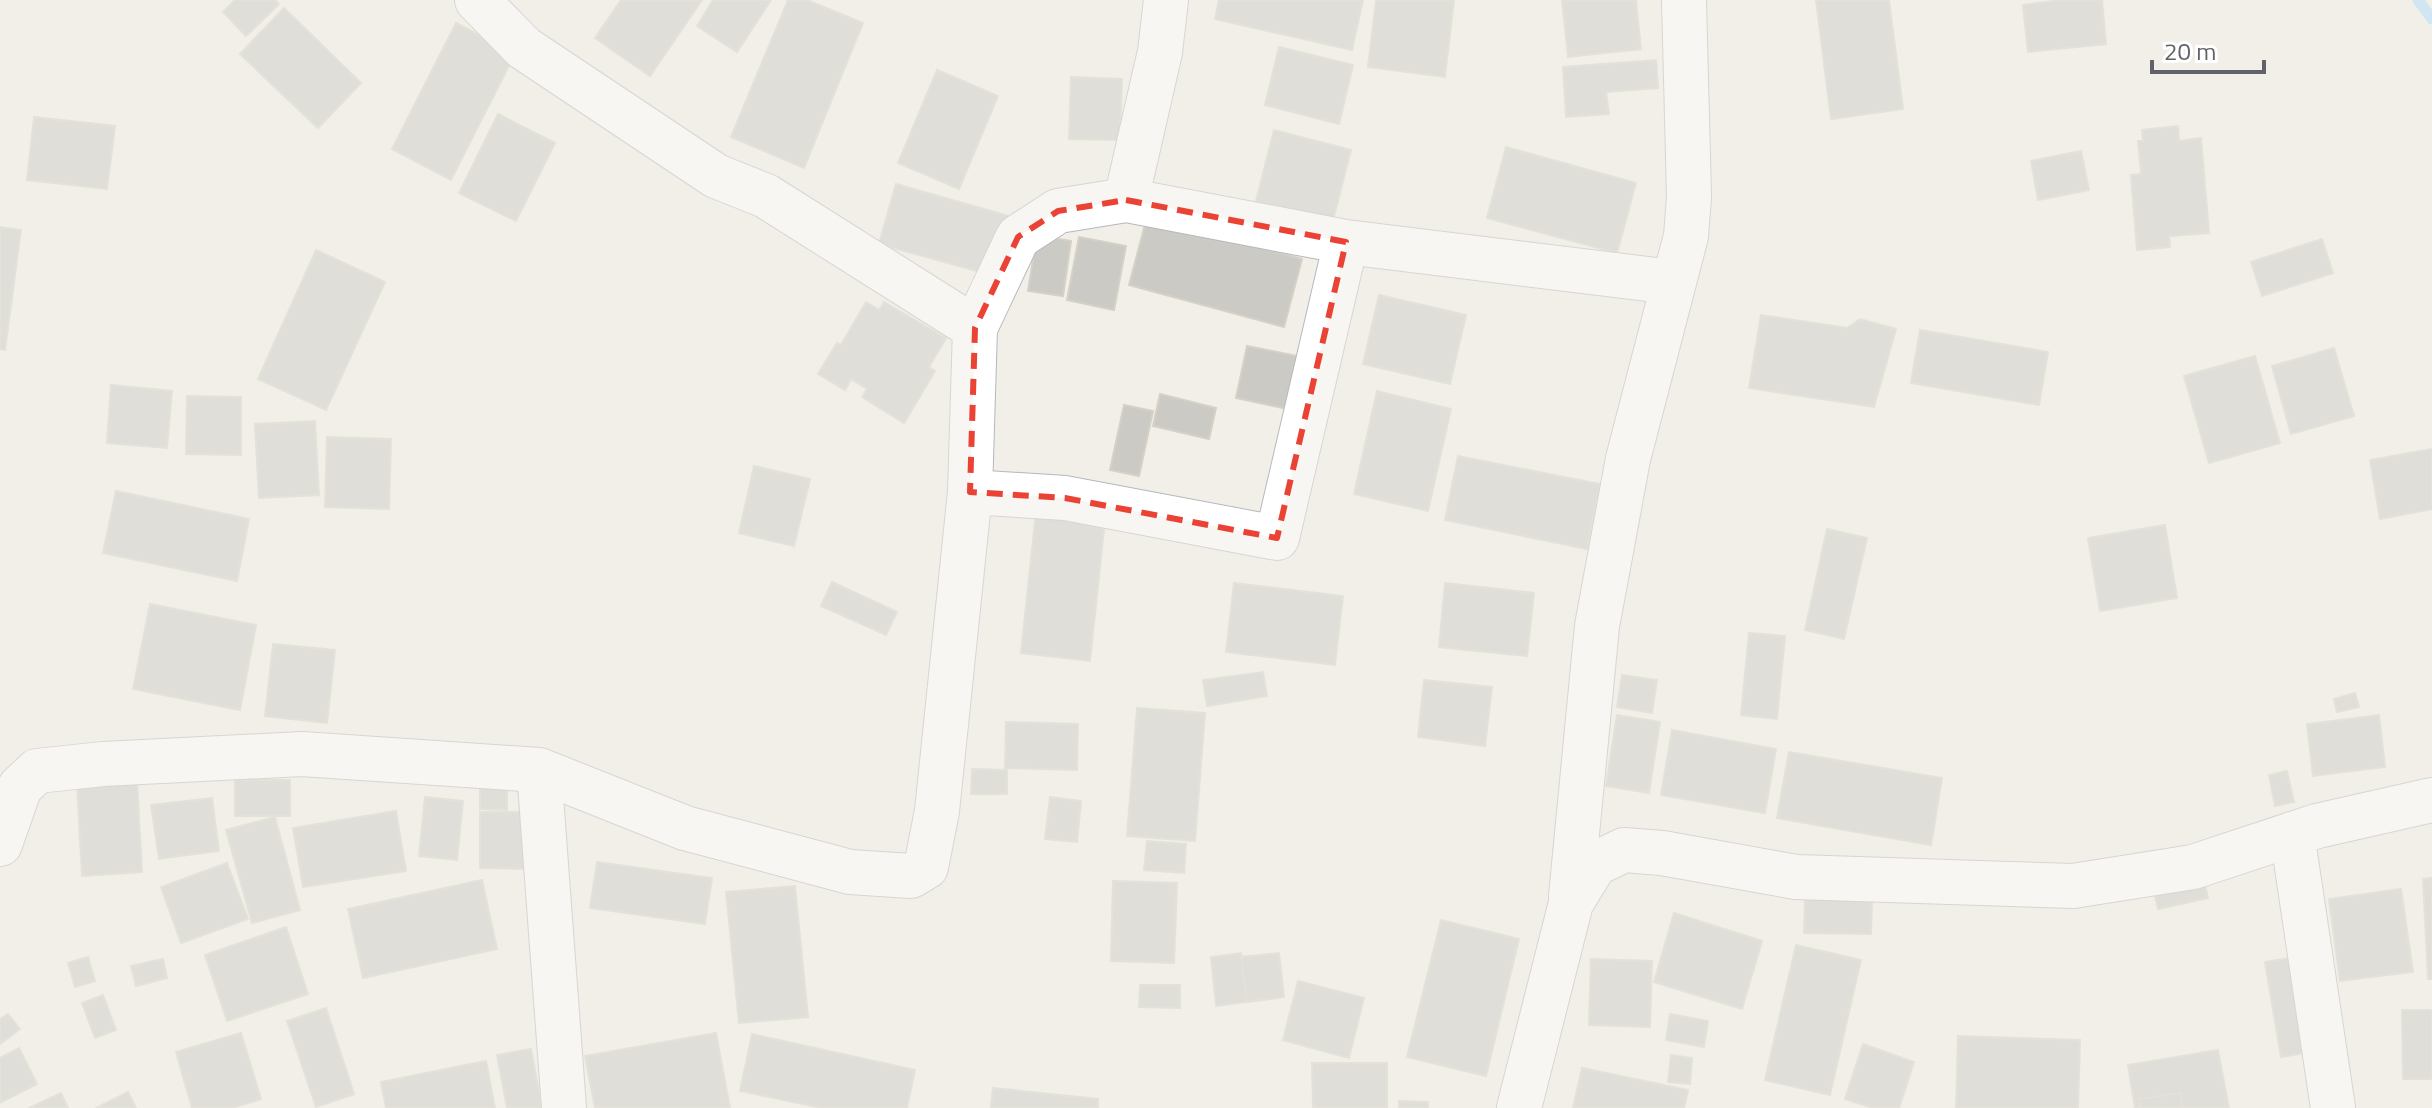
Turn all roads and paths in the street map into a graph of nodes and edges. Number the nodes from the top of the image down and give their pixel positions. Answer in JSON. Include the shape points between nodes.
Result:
{"nodes":[{"id":1,"x":477,"y":0,"type":"edge"},
{"id":2,"x":1166,"y":0,"type":"edge"},
{"id":3,"x":1684,"y":0,"type":"edge"},
{"id":4,"x":1126,"y":200,"type":"junction"},
{"id":5,"x":1346,"y":242,"type":"junction"},
{"id":6,"x":1672,"y":282,"type":"junction"},
{"id":7,"x":975,"y":328,"type":"junction"},
{"id":8,"x":970,"y":492,"type":"junction"},
{"id":9,"x":539,"y":770,"type":"junction"},
{"id":10,"x":2432,"y":800,"type":"edge"},
{"id":11,"x":2292,"y":834,"type":"junction"},
{"id":12,"x":0,"y":844,"type":"edge"},
{"id":13,"x":1571,"y":903,"type":"junction"},
{"id":14,"x":564,"y":1108,"type":"edge"},
{"id":15,"x":1519,"y":1108,"type":"edge"},
{"id":16,"x":2333,"y":1108,"type":"edge"}],
"edges":[{"from":1,"to":7,"type":"street","via":[[524,48],[716,176],[766,196]]},
{"from":2,"to":4,"type":"street","via":[[1160,52]]},
{"from":3,"to":6,"type":"street","via":[[1689,197],[1686,236]]},
{"from":4,"to":5,"type":"street"},
{"from":4,"to":7,"type":"street","via":[[1058,211],[1018,237]]},
{"from":5,"to":6,"type":"street"},
{"from":5,"to":8,"type":"street","via":[[1277,538],[1065,498]]},
{"from":6,"to":13,"type":"street","via":[[1628,459],[1597,626]]},
{"from":7,"to":8,"type":"street"},
{"from":8,"to":9,"type":"street","via":[[937,811],[926,867],[911,876],[850,872],[685,828]]},
{"from":9,"to":12,"type":"street","via":[[302,754],[37,771],[20,787]]},
{"from":9,"to":14,"type":"street"},
{"from":10,"to":11,"type":"street"},
{"from":11,"to":13,"type":"street","via":[[2193,867],[2073,886],[1796,877],[1624,850],[1595,864]]},
{"from":11,"to":16,"type":"street"},
{"from":13,"to":15,"type":"street"}]}
